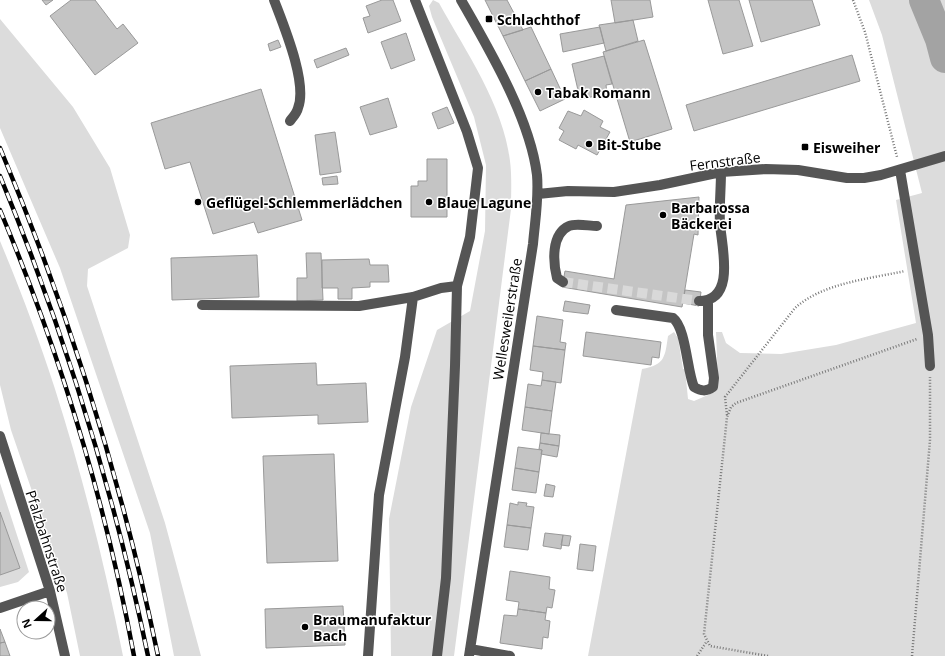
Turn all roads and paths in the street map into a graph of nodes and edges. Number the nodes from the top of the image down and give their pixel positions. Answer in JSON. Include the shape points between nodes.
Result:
{"nodes":[{"id":1,"x":274,"y":0,"type":"edge"},
{"id":2,"x":415,"y":0,"type":"edge"},
{"id":3,"x":461,"y":0,"type":"edge"},
{"id":4,"x":853,"y":0,"type":"edge"},
{"id":5,"x":290,"y":121,"type":"dead end"},
{"id":6,"x":945,"y":156,"type":"edge"},
{"id":7,"x":900,"y":170,"type":"junction"},
{"id":8,"x":721,"y":172,"type":"junction"},
{"id":9,"x":538,"y":194,"type":"junction"},
{"id":10,"x":597,"y":226,"type":"dead end"},
{"id":11,"x":917,"y":269,"type":"junction"},
{"id":12,"x":563,"y":282,"type":"dead end"},
{"id":13,"x":457,"y":286,"type":"junction"},
{"id":14,"x":413,"y":297,"type":"junction"},
{"id":15,"x":202,"y":305,"type":"dead end"},
{"id":16,"x":616,"y":310,"type":"dead end"},
{"id":17,"x":928,"y":335,"type":"junction"},
{"id":18,"x":930,"y":366,"type":"joint"},
{"id":19,"x":727,"y":416,"type":"junction"},
{"id":20,"x":0,"y":436,"type":"edge"},
{"id":21,"x":50,"y":591,"type":"junction"},
{"id":22,"x":0,"y":608,"type":"edge"},
{"id":23,"x":707,"y":641,"type":"junction"},
{"id":24,"x":470,"y":652,"type":"edge"},
{"id":25,"x":64,"y":656,"type":"edge"},
{"id":26,"x":368,"y":656,"type":"edge"},
{"id":27,"x":437,"y":656,"type":"edge"},
{"id":28,"x":510,"y":656,"type":"edge"},
{"id":29,"x":697,"y":656,"type":"edge"},
{"id":30,"x":768,"y":656,"type":"edge"},
{"id":31,"x":912,"y":656,"type":"edge"}],
"edges":[{"from":1,"to":5,"type":"street","via":[[292,47],[300,92],[299,108]]},
{"from":2,"to":13,"type":"street","via":[[467,132],[478,168],[470,237]]},
{"from":3,"to":9,"type":"street","name":"Wellesweilerstraße","via":[[517,107],[533,153]]},
{"from":4,"to":7,"type":"path","via":[[865,32]]},
{"from":6,"to":7,"type":"street","name":"Fernstraße"},
{"from":7,"to":8,"type":"street","name":"Fernstraße","via":[[858,178],[798,170]]},
{"from":7,"to":11,"type":"street"},
{"from":8,"to":9,"type":"street","name":"Fernstraße","via":[[614,192],[568,191]]},
{"from":8,"to":16,"type":"street","via":[[720,223],[725,266],[721,287],[715,297],[704,301],[713,387],[702,391],[694,387],[683,341],[673,318]]},
{"from":9,"to":24,"type":"street","name":"Wellesweilerstraße","via":[[533,244]]},
{"from":10,"to":12,"type":"street","via":[[569,226],[560,233],[555,248],[554,267],[557,278]]},
{"from":11,"to":17,"type":"street"},
{"from":11,"to":19,"type":"path","via":[[827,290],[805,299],[794,308],[725,397]]},
{"from":13,"to":14,"type":"street"},
{"from":13,"to":27,"type":"street","via":[[446,578]]},
{"from":14,"to":15,"type":"street","via":[[359,306]]},
{"from":14,"to":26,"type":"street","via":[[380,495]]},
{"from":17,"to":18,"type":"street"},
{"from":17,"to":19,"type":"path","via":[[736,402]]},
{"from":18,"to":31,"type":"path","via":[[930,440]]},
{"from":19,"to":23,"type":"path","via":[[704,634]]},
{"from":20,"to":21,"type":"street","name":"Pfalzbahnstraße"},
{"from":21,"to":22,"type":"street"},
{"from":21,"to":25,"type":"street","name":"Pfalzbahnstraße"},
{"from":23,"to":29,"type":"path"},
{"from":23,"to":30,"type":"path","via":[[710,646]]},
{"from":24,"to":28,"type":"street"}]}
